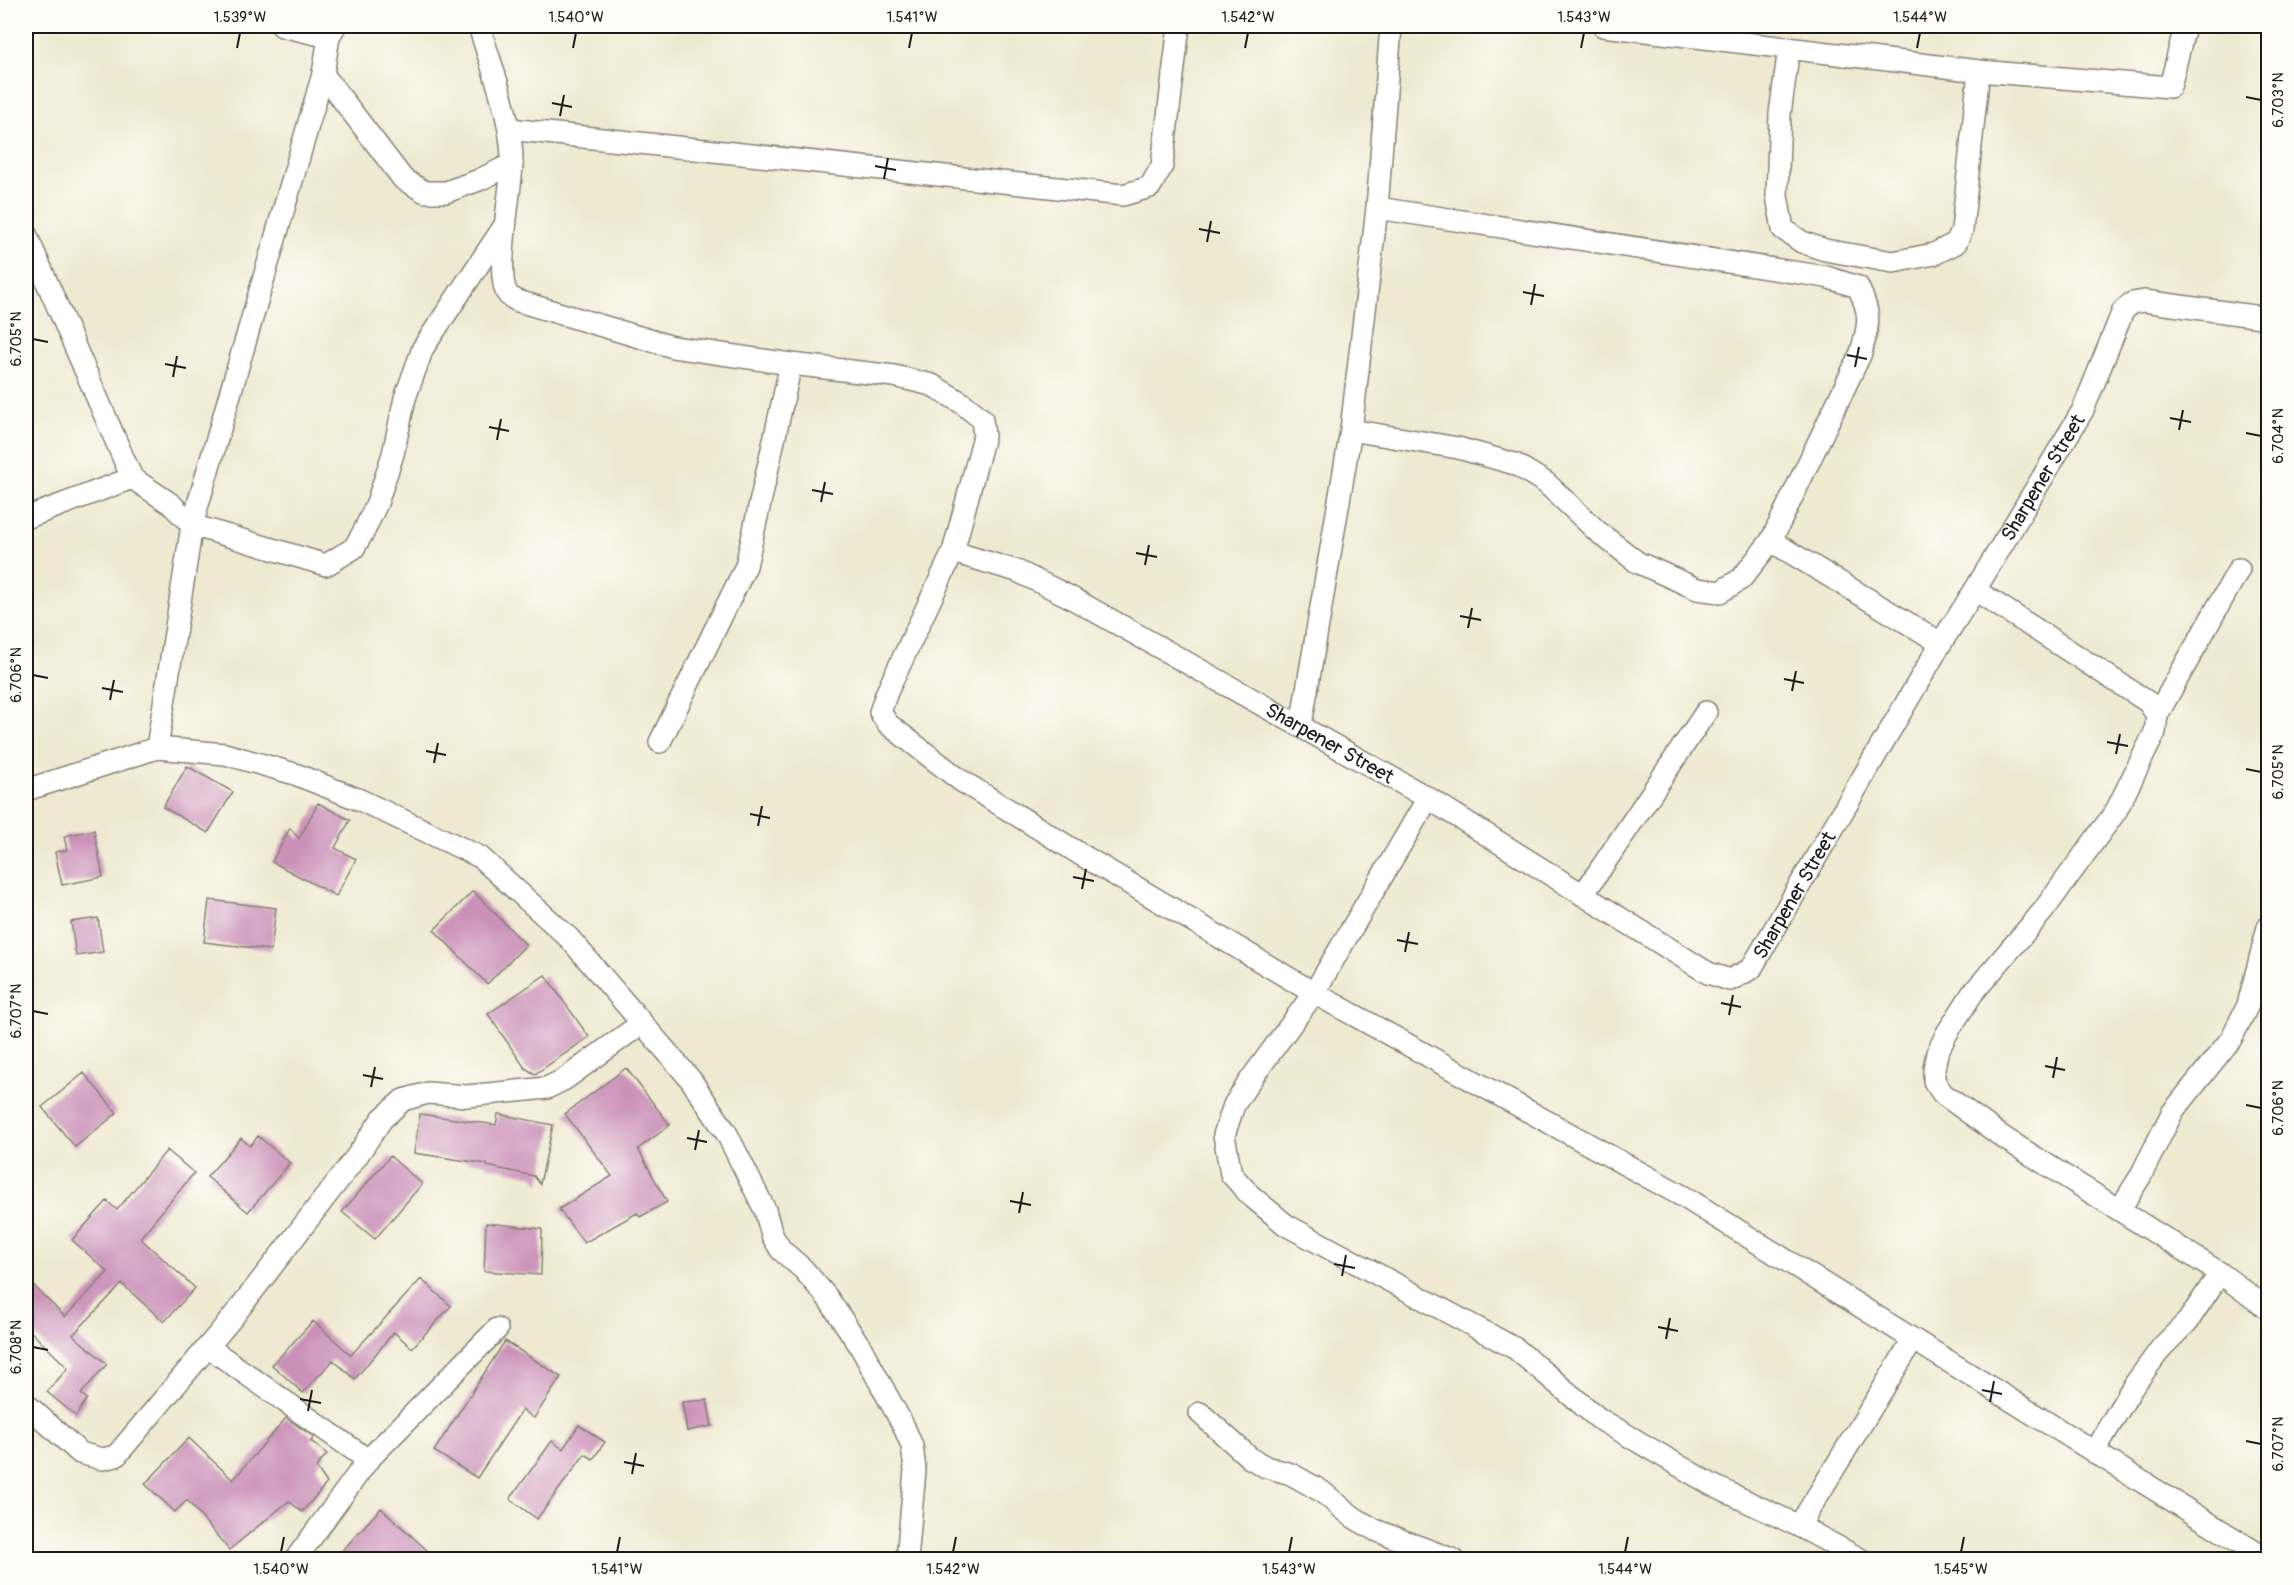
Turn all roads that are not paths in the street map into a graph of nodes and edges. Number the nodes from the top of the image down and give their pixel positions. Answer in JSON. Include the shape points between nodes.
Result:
{"nodes":[{"id":1,"x":282,"y":26,"type":"edge"},
{"id":2,"x":479,"y":26,"type":"edge"},
{"id":3,"x":1179,"y":26,"type":"edge"},
{"id":4,"x":1391,"y":26,"type":"edge"},
{"id":5,"x":1603,"y":26,"type":"edge"},
{"id":6,"x":2185,"y":26,"type":"edge"},
{"id":7,"x":332,"y":31,"type":"edge"},
{"id":8,"x":1789,"y":48,"type":"junction"},
{"id":9,"x":1979,"y":71,"type":"junction"},
{"id":10,"x":323,"y":74,"type":"junction"},
{"id":11,"x":509,"y":129,"type":"junction"},
{"id":12,"x":512,"y":164,"type":"junction"},
{"id":13,"x":1377,"y":208,"type":"junction"},
{"id":14,"x":505,"y":225,"type":"junction"},
{"id":15,"x":26,"y":234,"type":"edge"},
{"id":16,"x":2268,"y":318,"type":"edge"},
{"id":17,"x":791,"y":364,"type":"junction"},
{"id":18,"x":1351,"y":430,"type":"junction"},
{"id":19,"x":132,"y":478,"type":"junction"},
{"id":20,"x":26,"y":518,"type":"edge"},
{"id":21,"x":192,"y":525,"type":"junction"},
{"id":22,"x":1771,"y":541,"type":"junction"},
{"id":23,"x":953,"y":552,"type":"junction"},
{"id":24,"x":2240,"y":569,"type":"dead end"},
{"id":25,"x":1975,"y":590,"type":"junction"},
{"id":26,"x":1941,"y":643,"type":"junction"},
{"id":27,"x":1706,"y":712,"type":"dead end"},
{"id":28,"x":2157,"y":715,"type":"junction"},
{"id":29,"x":1301,"y":724,"type":"junction"},
{"id":30,"x":660,"y":741,"type":"dead end"},
{"id":31,"x":157,"y":748,"type":"junction"},
{"id":32,"x":26,"y":790,"type":"edge"},
{"id":33,"x":1428,"y":798,"type":"junction"},
{"id":34,"x":1584,"y":895,"type":"junction"},
{"id":35,"x":2268,"y":927,"type":"edge"},
{"id":36,"x":1314,"y":993,"type":"junction"},
{"id":37,"x":642,"y":1023,"type":"junction"},
{"id":38,"x":2120,"y":1209,"type":"junction"},
{"id":39,"x":2220,"y":1273,"type":"junction"},
{"id":40,"x":2268,"y":1309,"type":"edge"},
{"id":41,"x":496,"y":1329,"type":"dead end"},
{"id":42,"x":1913,"y":1340,"type":"junction"},
{"id":43,"x":208,"y":1347,"type":"junction"},
{"id":44,"x":26,"y":1404,"type":"edge"},
{"id":45,"x":1200,"y":1413,"type":"dead end"},
{"id":46,"x":2094,"y":1452,"type":"junction"},
{"id":47,"x":368,"y":1460,"type":"junction"},
{"id":48,"x":1799,"y":1526,"type":"junction"},
{"id":49,"x":296,"y":1560,"type":"edge"},
{"id":50,"x":907,"y":1560,"type":"edge"},
{"id":51,"x":1454,"y":1560,"type":"edge"},
{"id":52,"x":1862,"y":1560,"type":"edge"},
{"id":53,"x":2268,"y":1560,"type":"edge"}],
"edges":[{"from":1,"to":7,"type":"street"},
{"from":2,"to":11,"type":"street"},
{"from":3,"to":11,"type":"street","via":[[1162,166],[1150,188],[1124,195]]},
{"from":4,"to":13,"type":"street"},
{"from":5,"to":8,"type":"street"},
{"from":6,"to":9,"type":"street","via":[[2170,87]]},
{"from":7,"to":10,"type":"street"},
{"from":8,"to":9,"type":"street"},
{"from":8,"to":9,"type":"street","via":[[1780,114],[1777,196],[1783,229],[1802,242],[1825,250],[1893,262],[1934,254],[1956,243],[1962,230]]},
{"from":10,"to":12,"type":"street","via":[[404,179],[425,192],[446,192]]},
{"from":10,"to":21,"type":"street"},
{"from":11,"to":12,"type":"street"},
{"from":12,"to":14,"type":"street"},
{"from":13,"to":18,"type":"street"},
{"from":13,"to":22,"type":"street","via":[[1826,276],[1857,287],[1869,323],[1861,353]]},
{"from":14,"to":17,"type":"street","via":[[503,283],[507,295],[518,302],[673,347]]},
{"from":14,"to":21,"type":"street","via":[[423,348],[405,398],[377,503],[354,548],[326,565]]},
{"from":15,"to":19,"type":"street"},
{"from":16,"to":25,"type":"street","name":"Sharpener Street","via":[[2144,301],[2132,303],[2123,311],[2083,410]]},
{"from":17,"to":23,"type":"street","via":[[894,376],[932,385],[982,419],[984,436]]},
{"from":17,"to":30,"type":"street","via":[[746,566]]},
{"from":18,"to":22,"type":"street","via":[[1458,448],[1515,464],[1546,483],[1637,562],[1697,590],[1720,592],[1741,579]]},
{"from":18,"to":29,"type":"street"},
{"from":19,"to":20,"type":"street"},
{"from":19,"to":21,"type":"street","via":[[171,504]]},
{"from":21,"to":31,"type":"street"},
{"from":22,"to":26,"type":"street"},
{"from":23,"to":29,"type":"street","name":"Sharpener Street","via":[[1017,571],[1068,596]]},
{"from":23,"to":36,"type":"street","via":[[887,692],[880,712],[888,724],[960,780]]},
{"from":24,"to":28,"type":"street"},
{"from":25,"to":26,"type":"street","name":"Sharpener Street"},
{"from":25,"to":28,"type":"street","via":[[2148,702]]},
{"from":26,"to":34,"type":"street","name":"Sharpener Street","via":[[1751,969],[1730,981],[1708,973]]},
{"from":27,"to":34,"type":"street"},
{"from":28,"to":38,"type":"street","via":[[2155,732],[2115,811],[2043,911],[1972,994],[1947,1033],[1934,1069],[1934,1081],[1943,1094],[2004,1138]]},
{"from":29,"to":33,"type":"street","name":"Sharpener Street"},
{"from":31,"to":32,"type":"street"},
{"from":31,"to":37,"type":"street","via":[[225,754],[295,774],[480,857],[569,938]]},
{"from":33,"to":34,"type":"street","name":"Sharpener Street"},
{"from":33,"to":36,"type":"street"},
{"from":35,"to":38,"type":"street","via":[[2248,1005],[2231,1038],[2172,1113]]},
{"from":36,"to":42,"type":"street","via":[[1686,1198]]},
{"from":36,"to":48,"type":"street","via":[[1251,1078],[1234,1105],[1224,1135],[1231,1174],[1250,1195],[1286,1225],[1516,1349],[1598,1419],[1712,1485]]},
{"from":37,"to":43,"type":"street","via":[[547,1088],[467,1096],[428,1093],[403,1101],[382,1119]]},
{"from":37,"to":50,"type":"street","via":[[691,1080],[727,1134],[781,1250],[827,1297],[860,1346],[904,1427],[912,1446],[915,1470]]},
{"from":38,"to":39,"type":"street"},
{"from":39,"to":40,"type":"street"},
{"from":39,"to":46,"type":"street","via":[[2188,1321],[2162,1347],[2132,1388]]},
{"from":41,"to":47,"type":"street"},
{"from":42,"to":46,"type":"street"},
{"from":42,"to":48,"type":"street"},
{"from":43,"to":44,"type":"street","via":[[116,1456],[102,1459],[80,1453]]},
{"from":43,"to":47,"type":"street"},
{"from":45,"to":51,"type":"street","via":[[1250,1458],[1321,1491],[1375,1530]]},
{"from":46,"to":53,"type":"street"},
{"from":47,"to":49,"type":"street"},
{"from":48,"to":52,"type":"street"}]}
